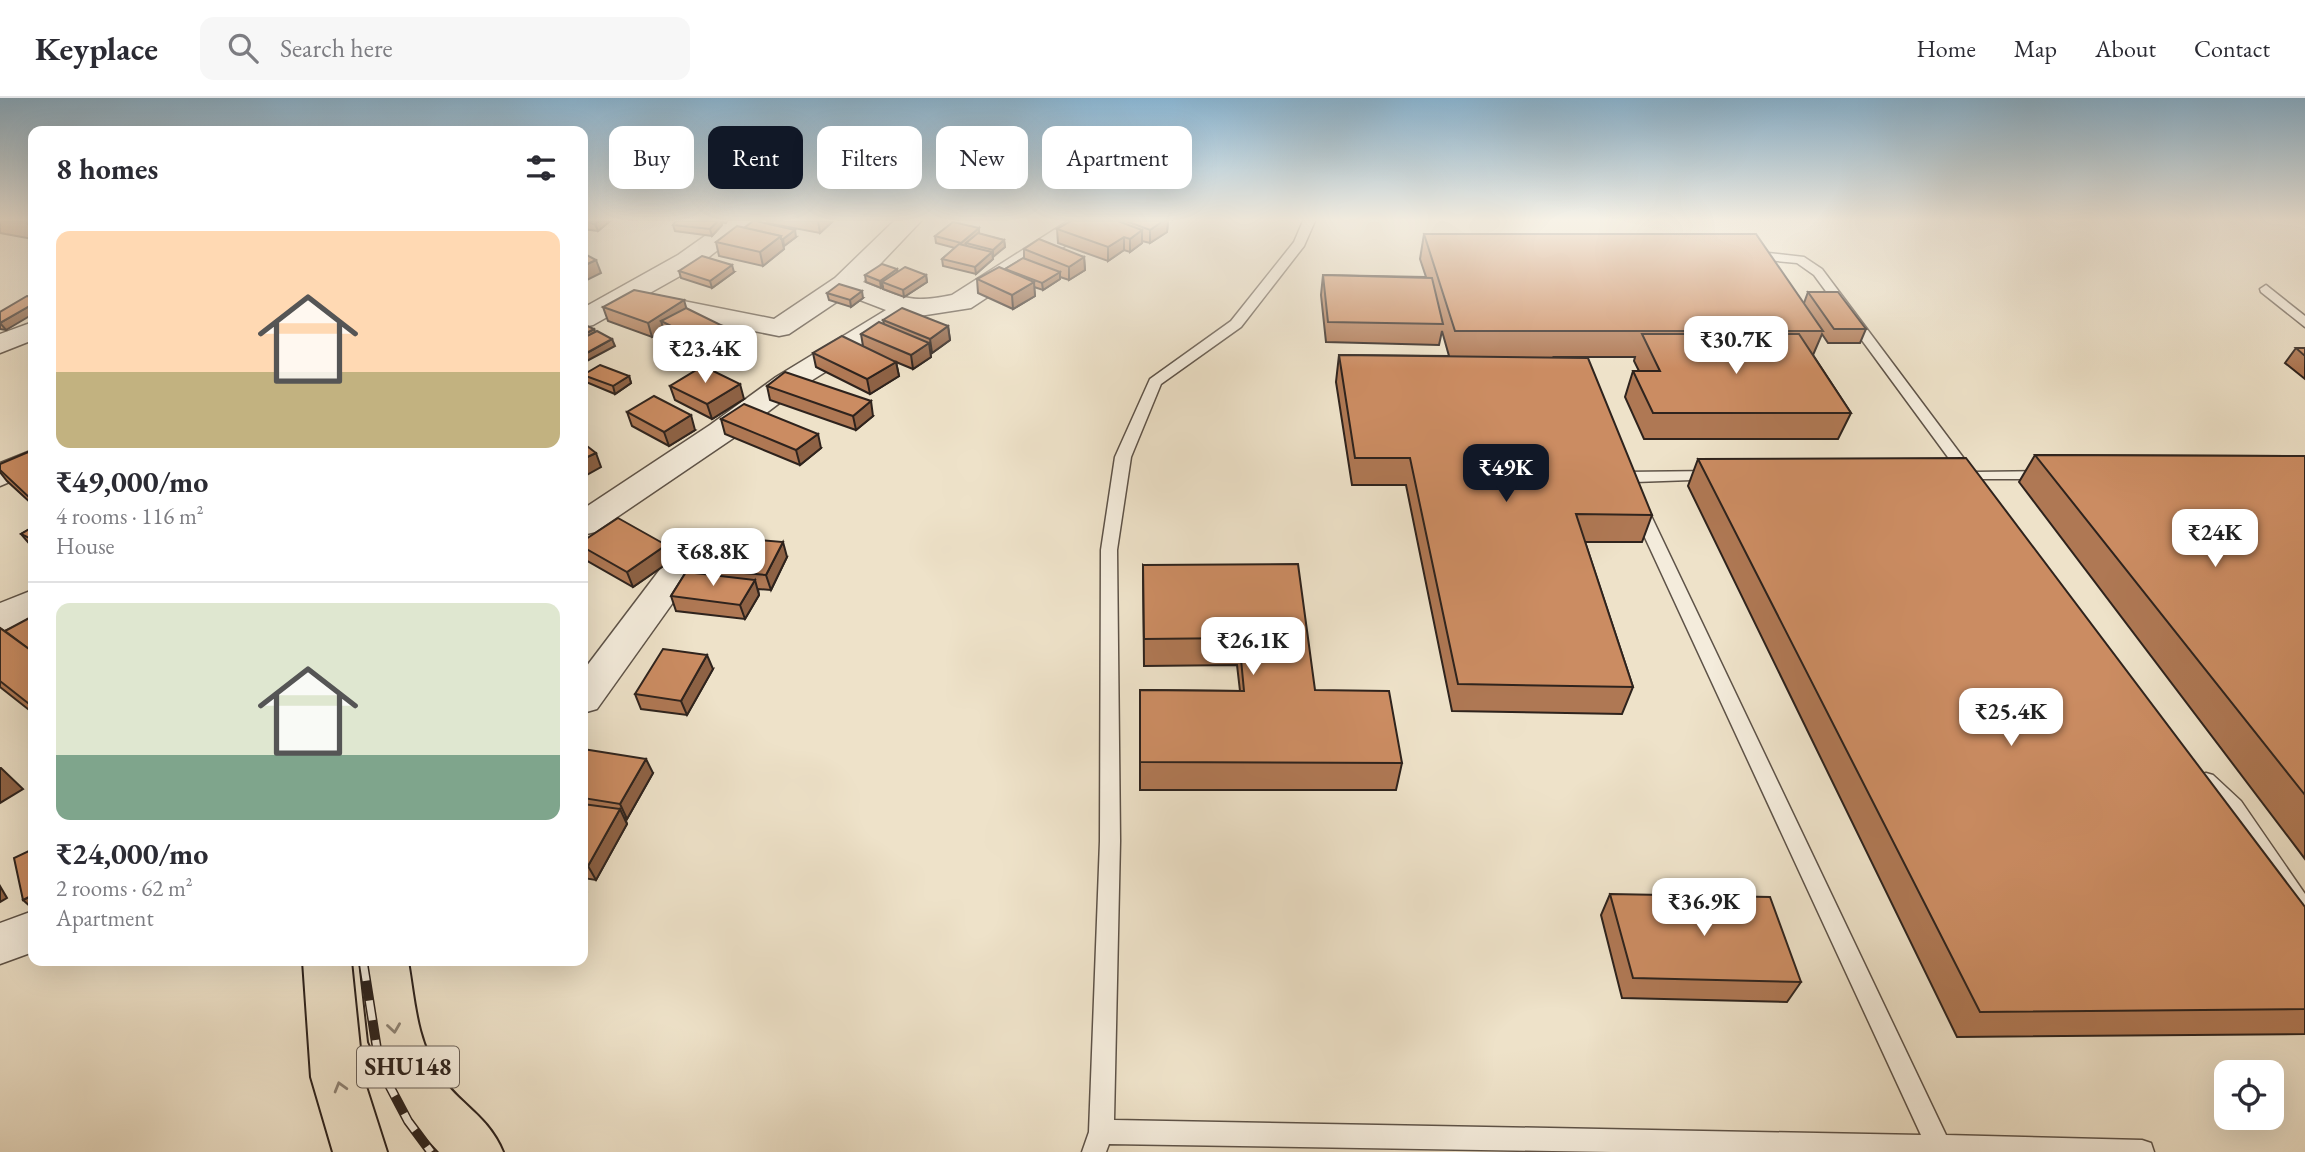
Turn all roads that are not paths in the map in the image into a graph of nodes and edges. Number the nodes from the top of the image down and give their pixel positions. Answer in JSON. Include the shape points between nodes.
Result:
{"nodes":[{"id":1,"x":672,"y":270,"type":"edge"},
{"id":2,"x":859,"y":270,"type":"edge"},
{"id":3,"x":1010,"y":270,"type":"edge"},
{"id":4,"x":1279,"y":270,"type":"edge"},
{"id":5,"x":1815,"y":270,"type":"edge"},
{"id":6,"x":845,"y":284,"type":"junction"},
{"id":7,"x":2266,"y":289,"type":"dead end"},
{"id":8,"x":625,"y":298,"type":"junction"},
{"id":9,"x":907,"y":309,"type":"junction"},
{"id":10,"x":588,"y":316,"type":"edge"},
{"id":11,"x":2305,"y":323,"type":"edge"},
{"id":12,"x":28,"y":332,"type":"edge"},
{"id":13,"x":0,"y":344,"type":"edge"},
{"id":14,"x":28,"y":463,"type":"edge"},
{"id":15,"x":1946,"y":475,"type":"edge"},
{"id":16,"x":1732,"y":476,"type":"edge"},
{"id":17,"x":1974,"y":476,"type":"junction"},
{"id":18,"x":2060,"y":476,"type":"edge"},
{"id":19,"x":0,"y":477,"type":"edge"},
{"id":20,"x":1995,"y":498,"type":"edge"},
{"id":21,"x":588,"y":521,"type":"edge"},
{"id":22,"x":692,"y":551,"type":"edge"},
{"id":23,"x":28,"y":605,"type":"edge"},
{"id":24,"x":0,"y":619,"type":"edge"},
{"id":25,"x":588,"y":692,"type":"edge"},
{"id":26,"x":2192,"y":762,"type":"edge"},
{"id":27,"x":2305,"y":911,"type":"edge"},
{"id":28,"x":28,"y":933,"type":"edge"},
{"id":29,"x":0,"y":944,"type":"edge"},
{"id":30,"x":327,"y":966,"type":"edge"},
{"id":31,"x":385,"y":966,"type":"edge"},
{"id":32,"x":1097,"y":1142,"type":"edge"},
{"id":33,"x":1939,"y":1147,"type":"junction"},
{"id":34,"x":360,"y":1152,"type":"edge"},
{"id":35,"x":476,"y":1152,"type":"edge"},
{"id":36,"x":2142,"y":1152,"type":"edge"}],
"edges":[{"from":1,"to":8,"type":"street"},
{"from":2,"to":6,"type":"street"},
{"from":3,"to":9,"type":"street","via":[[961,302]]},
{"from":4,"to":32,"type":"lane","via":[[1236,324],[1154,382],[1123,457],[1109,550],[1110,841]]},
{"from":5,"to":17,"type":"lane"},
{"from":6,"to":8,"type":"street","via":[[779,328]]},
{"from":6,"to":9,"type":"street"},
{"from":7,"to":11,"type":"lane"},
{"from":8,"to":10,"type":"street"},
{"from":9,"to":21,"type":"street","via":[[787,383]]},
{"from":12,"to":13,"type":"street"},
{"from":14,"to":19,"type":"street"},
{"from":15,"to":17,"type":"lane"},
{"from":16,"to":33,"type":"lane","via":[[1622,470]]},
{"from":17,"to":18,"type":"lane"},
{"from":17,"to":20,"type":"lane"},
{"from":22,"to":25,"type":"street"},
{"from":23,"to":24,"type":"street"},
{"from":26,"to":27,"type":"lane","via":[[2234,807]]},
{"from":28,"to":29,"type":"street"},
{"from":34,"to":30,"type":"highway","number":"SHU148","one_way":true,"via":[[337,1077]]},
{"from":31,"to":35,"type":"highway","number":"SHU148","one_way":true,"via":[[396,1042],[421,1094]]},
{"from":32,"to":33,"type":"lane"},
{"from":33,"to":36,"type":"lane"}]}
